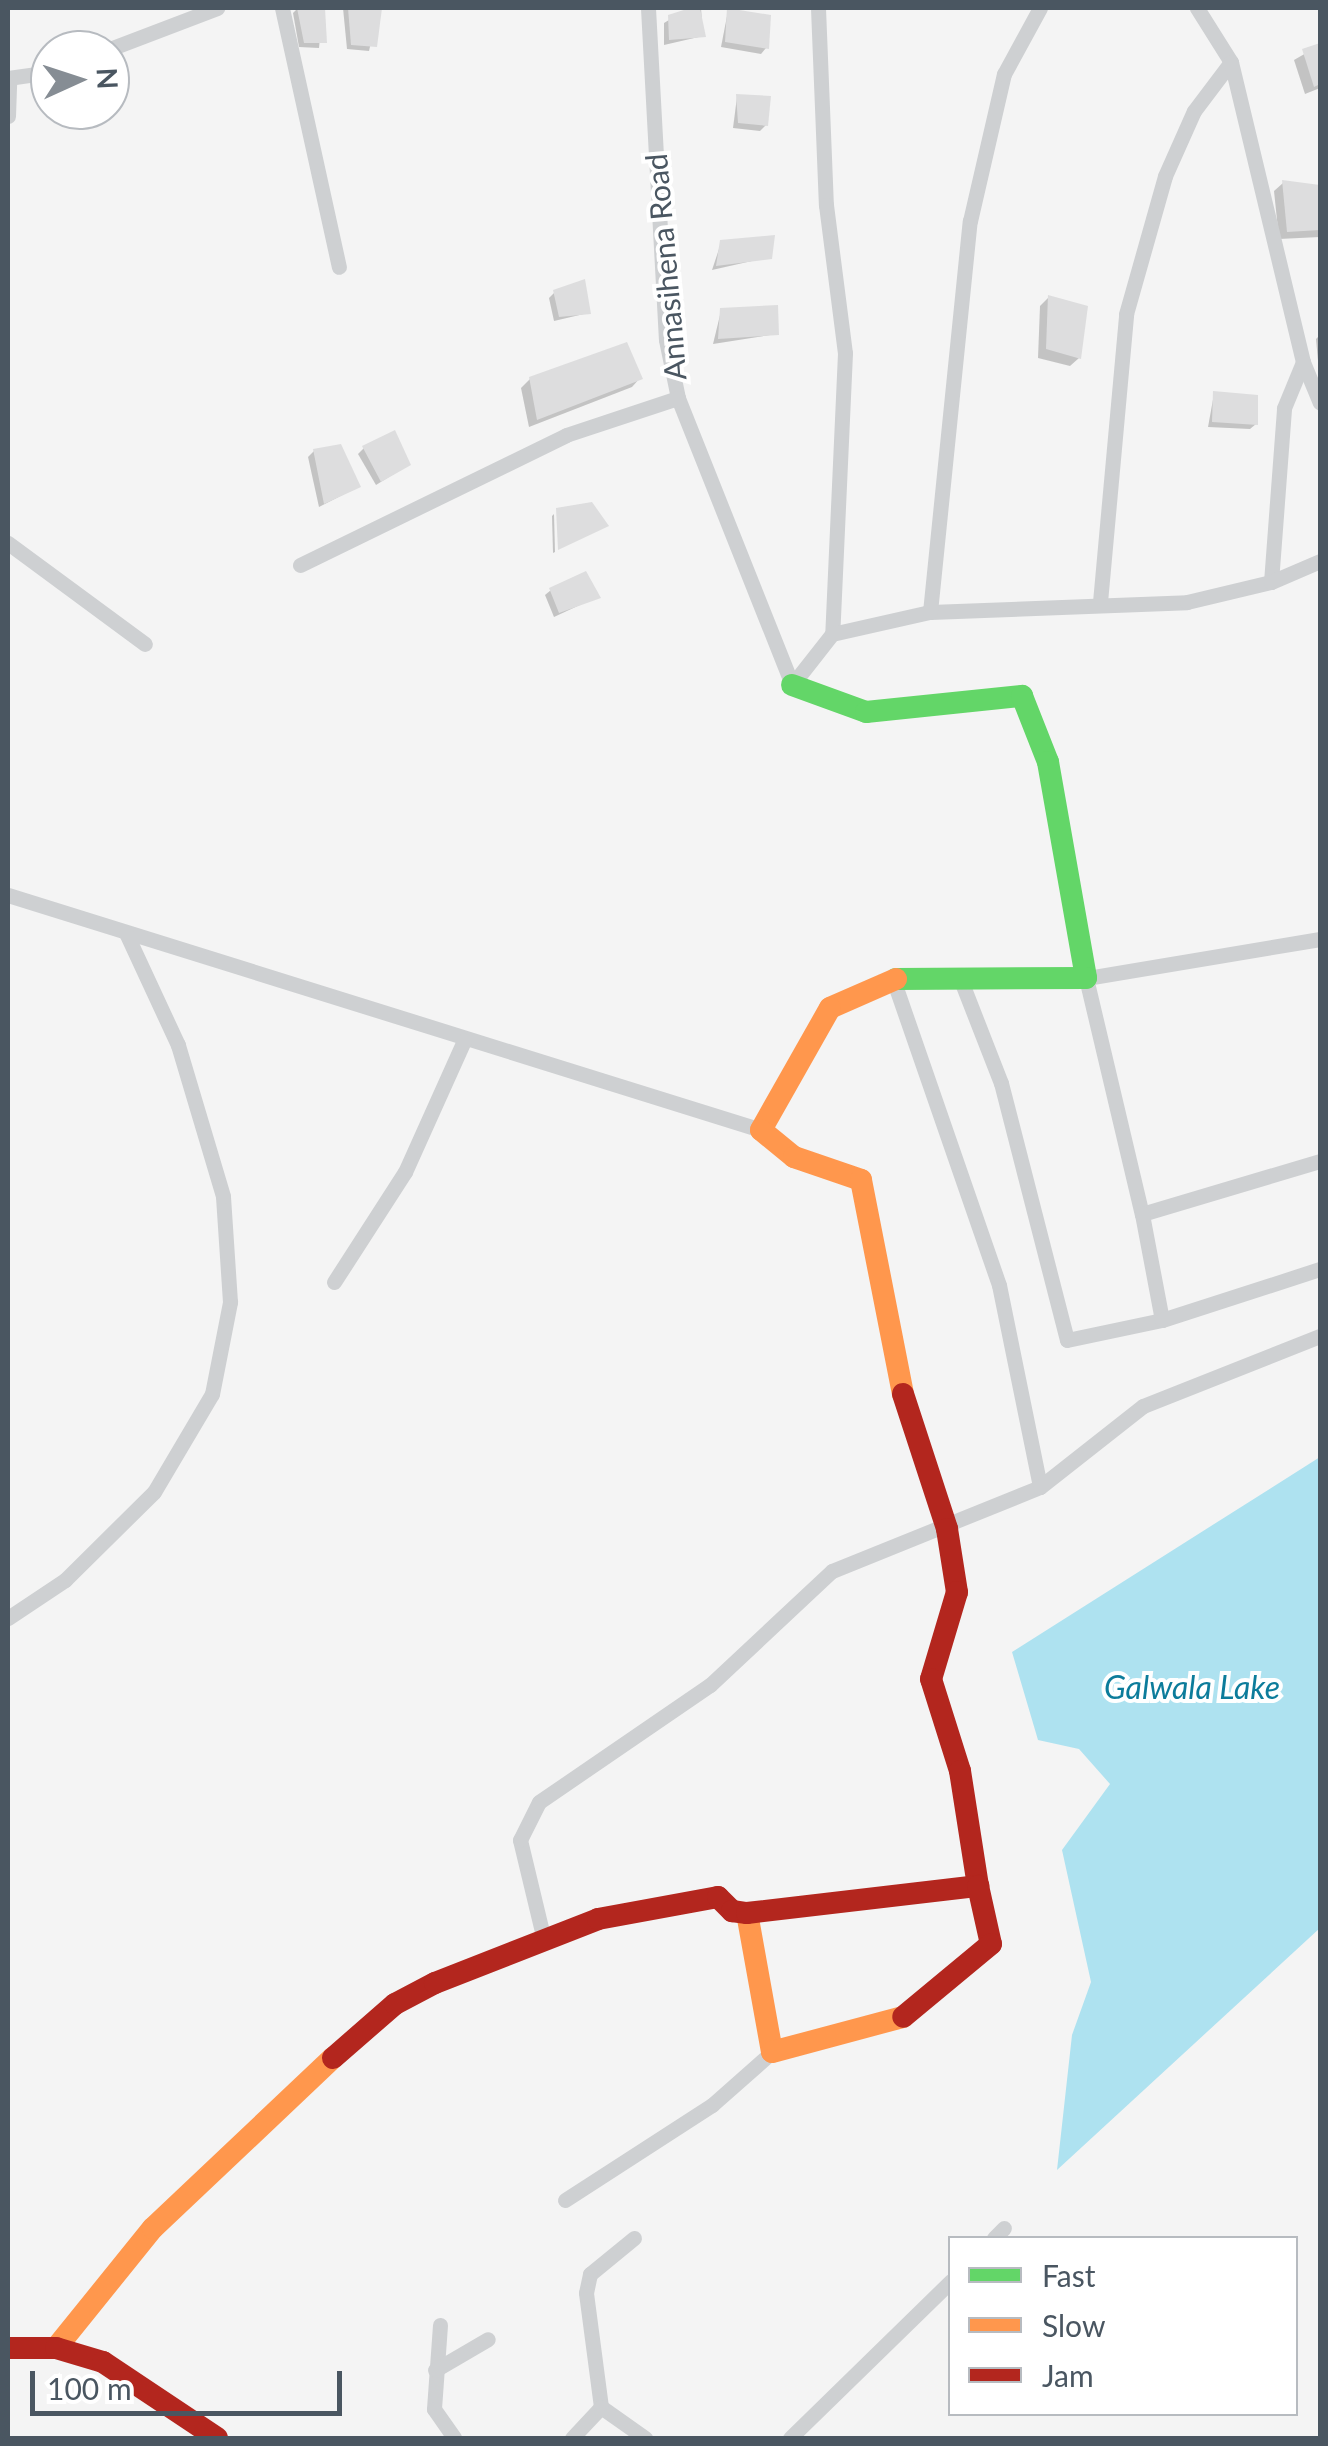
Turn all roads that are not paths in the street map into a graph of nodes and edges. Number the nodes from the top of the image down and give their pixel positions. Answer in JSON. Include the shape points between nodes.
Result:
{"nodes":[{"id":1,"x":217,"y":8,"type":"edge"},
{"id":2,"x":282,"y":8,"type":"edge"},
{"id":3,"x":648,"y":8,"type":"edge"},
{"id":4,"x":818,"y":8,"type":"edge"},
{"id":5,"x":1040,"y":8,"type":"edge"},
{"id":6,"x":1197,"y":8,"type":"edge"},
{"id":7,"x":130,"y":41,"type":"edge"},
{"id":8,"x":1231,"y":62,"type":"junction"},
{"id":9,"x":8,"y":78,"type":"edge"},
{"id":10,"x":8,"y":116,"type":"edge"},
{"id":11,"x":339,"y":268,"type":"dead end"},
{"id":12,"x":1303,"y":362,"type":"junction"},
{"id":13,"x":678,"y":398,"type":"junction"},
{"id":14,"x":1320,"y":404,"type":"edge"},
{"id":15,"x":8,"y":543,"type":"edge"},
{"id":16,"x":1320,"y":561,"type":"edge"},
{"id":17,"x":300,"y":565,"type":"dead end"},
{"id":18,"x":1271,"y":582,"type":"junction"},
{"id":19,"x":1100,"y":602,"type":"junction"},
{"id":20,"x":930,"y":612,"type":"junction"},
{"id":21,"x":832,"y":634,"type":"junction"},
{"id":22,"x":145,"y":644,"type":"dead end"},
{"id":23,"x":792,"y":685,"type":"junction"},
{"id":24,"x":8,"y":895,"type":"edge"},
{"id":25,"x":126,"y":933,"type":"junction"},
{"id":26,"x":1320,"y":939,"type":"edge"},
{"id":27,"x":894,"y":978,"type":"junction"},
{"id":28,"x":960,"y":978,"type":"junction"},
{"id":29,"x":1086,"y":978,"type":"junction"},
{"id":30,"x":464,"y":1042,"type":"junction"},
{"id":31,"x":762,"y":1130,"type":"junction"},
{"id":32,"x":1320,"y":1161,"type":"edge"},
{"id":33,"x":1142,"y":1214,"type":"junction"},
{"id":34,"x":1320,"y":1269,"type":"edge"},
{"id":35,"x":334,"y":1282,"type":"dead end"},
{"id":36,"x":1162,"y":1320,"type":"junction"},
{"id":37,"x":1320,"y":1336,"type":"edge"},
{"id":38,"x":1040,"y":1487,"type":"junction"},
{"id":39,"x":947,"y":1529,"type":"junction"},
{"id":40,"x":8,"y":1618,"type":"edge"},
{"id":41,"x":978,"y":1886,"type":"junction"},
{"id":42,"x":747,"y":1913,"type":"junction"},
{"id":43,"x":544,"y":1940,"type":"junction"},
{"id":44,"x":772,"y":2052,"type":"junction"},
{"id":45,"x":565,"y":2200,"type":"dead end"},
{"id":46,"x":634,"y":2238,"type":"dead end"},
{"id":47,"x":948,"y":2283,"type":"edge"},
{"id":48,"x":440,"y":2325,"type":"dead end"},
{"id":49,"x":488,"y":2339,"type":"dead end"},
{"id":50,"x":8,"y":2348,"type":"edge"},
{"id":51,"x":56,"y":2348,"type":"junction"},
{"id":52,"x":435,"y":2370,"type":"junction"},
{"id":53,"x":601,"y":2407,"type":"junction"},
{"id":54,"x":196,"y":2431,"type":"edge"},
{"id":55,"x":217,"y":2438,"type":"edge"},
{"id":56,"x":454,"y":2438,"type":"edge"},
{"id":57,"x":572,"y":2438,"type":"edge"},
{"id":58,"x":645,"y":2438,"type":"edge"},
{"id":59,"x":790,"y":2438,"type":"edge"}],
"edges":[{"from":1,"to":7,"type":"street"},
{"from":2,"to":11,"type":"street"},
{"from":3,"to":13,"type":"street","name":"Annasihena Road","via":[[666,340]]},
{"from":4,"to":21,"type":"street","via":[[826,205],[845,354]]},
{"from":5,"to":20,"type":"street","via":[[1004,74],[970,220]]},
{"from":6,"to":8,"type":"street"},
{"from":8,"to":12,"type":"street"},
{"from":8,"to":19,"type":"street","via":[[1194,111],[1165,176],[1126,314]]},
{"from":9,"to":10,"type":"street"},
{"from":12,"to":14,"type":"street"},
{"from":12,"to":18,"type":"street","via":[[1284,408]]},
{"from":13,"to":17,"type":"street","via":[[566,435]]},
{"from":13,"to":23,"type":"street","name":"Annasihena Road"},
{"from":15,"to":22,"type":"street"},
{"from":16,"to":18,"type":"street"},
{"from":18,"to":19,"type":"street","via":[[1187,602]]},
{"from":19,"to":20,"type":"street"},
{"from":20,"to":21,"type":"street"},
{"from":21,"to":23,"type":"street"},
{"from":23,"to":29,"type":"street","via":[[866,712],[1022,696],[1048,762]]},
{"from":24,"to":25,"type":"street"},
{"from":25,"to":30,"type":"street"},
{"from":25,"to":40,"type":"street","via":[[178,1045],[222,1196],[230,1302],[212,1394],[154,1492],[65,1580]]},
{"from":26,"to":29,"type":"street"},
{"from":27,"to":28,"type":"street"},
{"from":27,"to":31,"type":"street","via":[[830,1008]]},
{"from":27,"to":38,"type":"street","via":[[999,1285]]},
{"from":28,"to":29,"type":"street"},
{"from":28,"to":36,"type":"street","via":[[1001,1082],[1067,1340]]},
{"from":29,"to":33,"type":"street"},
{"from":30,"to":31,"type":"street"},
{"from":30,"to":35,"type":"street","via":[[405,1172]]},
{"from":31,"to":39,"type":"street","via":[[794,1158],[861,1180],[899,1381]]},
{"from":32,"to":33,"type":"street"},
{"from":33,"to":36,"type":"street"},
{"from":34,"to":36,"type":"street"},
{"from":37,"to":38,"type":"street","via":[[1143,1406]]},
{"from":38,"to":39,"type":"street"},
{"from":39,"to":41,"type":"street","via":[[958,1592],[930,1679],[960,1770]]},
{"from":39,"to":43,"type":"street","via":[[832,1571],[710,1685],[539,1802],[520,1840]]},
{"from":41,"to":42,"type":"street"},
{"from":41,"to":44,"type":"street","via":[[991,1944],[898,2022]]},
{"from":42,"to":43,"type":"street","via":[[732,1911],[718,1898],[598,1919]]},
{"from":42,"to":44,"type":"street"},
{"from":43,"to":51,"type":"street","via":[[396,2004],[328,2059],[230,2161],[153,2228]]},
{"from":44,"to":45,"type":"street","via":[[712,2105]]},
{"from":46,"to":53,"type":"street","via":[[590,2274],[586,2293]]},
{"from":47,"to":59,"type":"street"},
{"from":48,"to":52,"type":"street"},
{"from":49,"to":52,"type":"street"},
{"from":50,"to":51,"type":"street"},
{"from":51,"to":54,"type":"street","via":[[102,2362]]},
{"from":52,"to":56,"type":"street","via":[[434,2409]]},
{"from":53,"to":57,"type":"street"},
{"from":53,"to":58,"type":"street"},
{"from":54,"to":55,"type":"street"}]}
